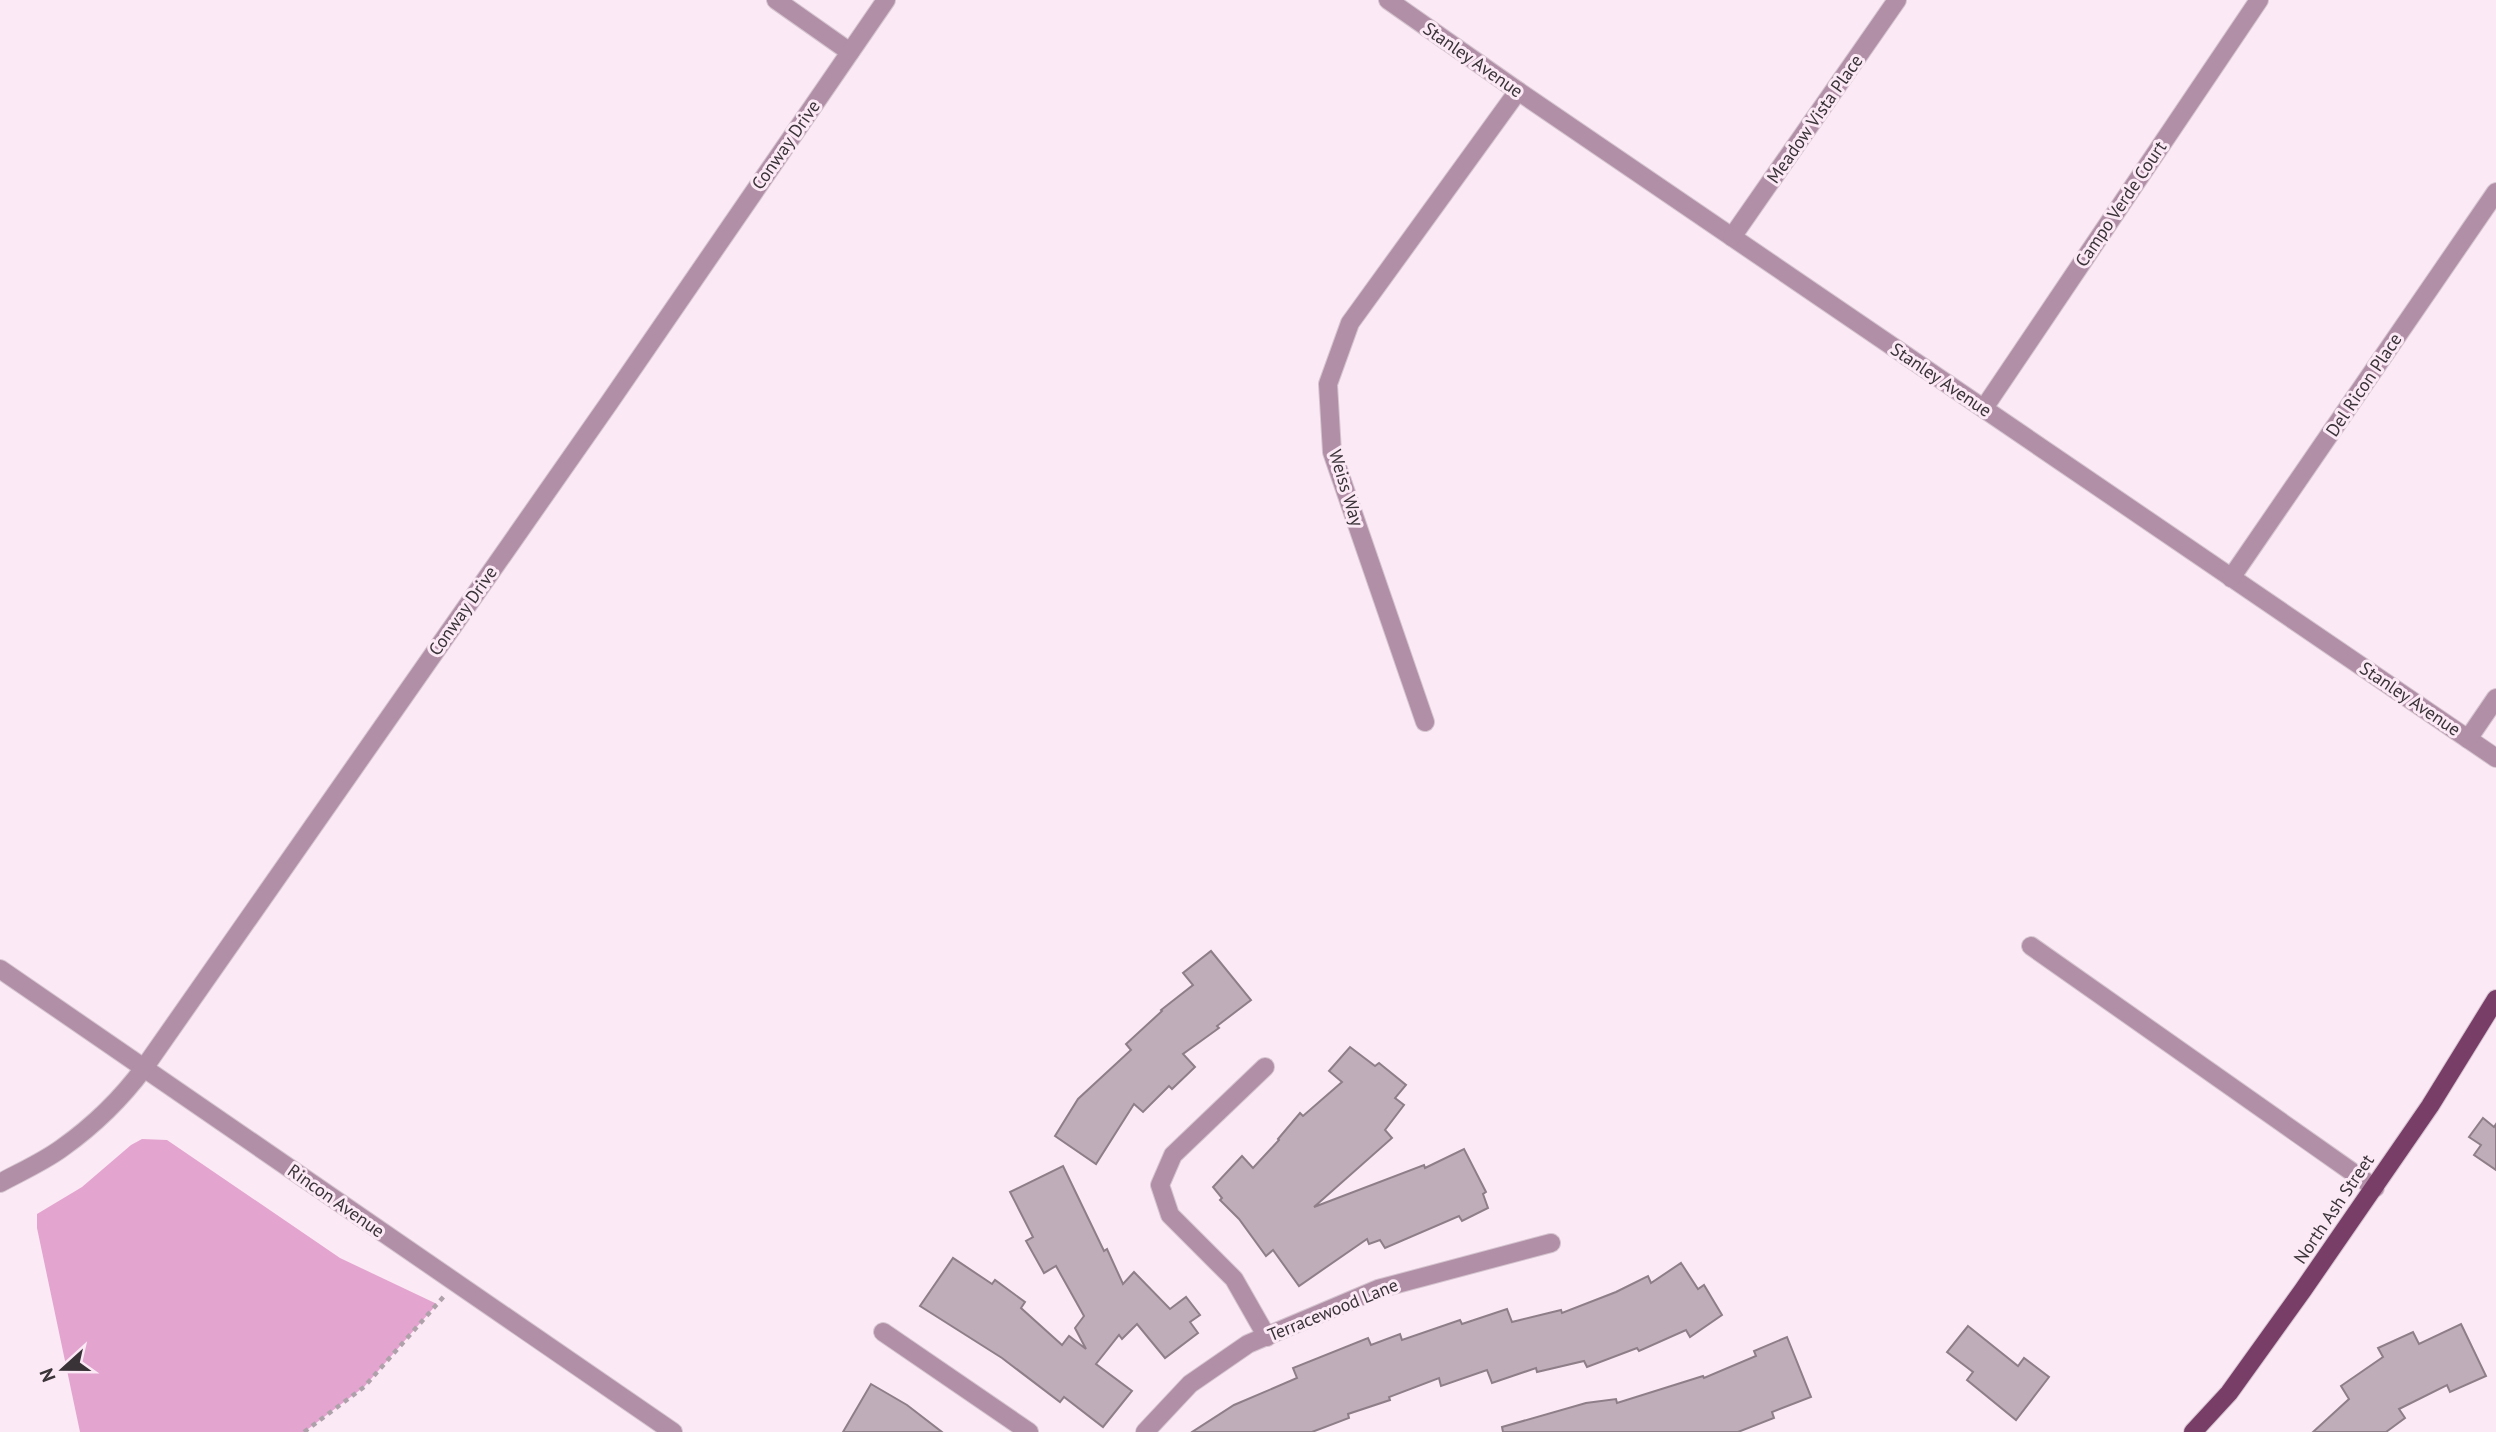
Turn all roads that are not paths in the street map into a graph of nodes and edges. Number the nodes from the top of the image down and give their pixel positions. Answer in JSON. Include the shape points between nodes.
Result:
{"nodes":[{"id":1,"x":776,"y":0,"type":"edge"},
{"id":2,"x":886,"y":0,"type":"edge"},
{"id":3,"x":1388,"y":0,"type":"edge"},
{"id":4,"x":1897,"y":0,"type":"edge"},
{"id":5,"x":2259,"y":0,"type":"edge"},
{"id":6,"x":850,"y":52,"type":"junction"},
{"id":7,"x":1518,"y":91,"type":"junction"},
{"id":8,"x":2496,"y":192,"type":"edge"},
{"id":9,"x":1732,"y":237,"type":"junction"},
{"id":10,"x":1984,"y":408,"type":"junction"},
{"id":11,"x":2231,"y":578,"type":"junction"},
{"id":12,"x":2496,"y":698,"type":"edge"},
{"id":13,"x":1425,"y":722,"type":"dead end"},
{"id":14,"x":2468,"y":738,"type":"junction"},
{"id":15,"x":2496,"y":758,"type":"edge"},
{"id":16,"x":2031,"y":946,"type":"dead end"},
{"id":17,"x":0,"y":969,"type":"edge"},
{"id":18,"x":2496,"y":999,"type":"edge"},
{"id":19,"x":1265,"y":1067,"type":"dead end"},
{"id":20,"x":144,"y":1068,"type":"junction"},
{"id":21,"x":0,"y":1183,"type":"edge"},
{"id":22,"x":2375,"y":1188,"type":"junction"},
{"id":23,"x":1551,"y":1243,"type":"dead end"},
{"id":24,"x":883,"y":1332,"type":"dead end"},
{"id":25,"x":1266,"y":1337,"type":"junction"},
{"id":26,"x":673,"y":1432,"type":"edge"},
{"id":27,"x":1029,"y":1432,"type":"edge"},
{"id":28,"x":1145,"y":1432,"type":"edge"},
{"id":29,"x":2193,"y":1432,"type":"edge"}],
"edges":[{"from":1,"to":6,"type":"street"},
{"from":2,"to":6,"type":"street","name":"Conway Drive"},
{"from":3,"to":7,"type":"street","name":"Stanley Avenue"},
{"from":4,"to":9,"type":"street","name":"Meadow Vista Place"},
{"from":5,"to":10,"type":"street","name":"Campo Verde Court"},
{"from":6,"to":20,"type":"street","name":"Conway Drive"},
{"from":7,"to":9,"type":"street","name":"Stanley Avenue"},
{"from":7,"to":13,"type":"street","name":"Weiss Way","via":[[1350,323],[1328,384],[1332,452]]},
{"from":8,"to":11,"type":"street","name":"Del Ricon Place"},
{"from":9,"to":10,"type":"street","name":"Stanley Avenue"},
{"from":10,"to":11,"type":"street","name":"Stanley Avenue"},
{"from":11,"to":14,"type":"street","name":"Stanley Avenue"},
{"from":12,"to":14,"type":"street"},
{"from":14,"to":15,"type":"street","name":"Stanley Avenue"},
{"from":16,"to":22,"type":"street"},
{"from":17,"to":20,"type":"street","name":"Rincon Avenue"},
{"from":18,"to":22,"type":"main road","name":"North Ash Street"},
{"from":19,"to":25,"type":"street","via":[[1173,1155],[1160,1185],[1170,1215],[1234,1279]]},
{"from":20,"to":21,"type":"street","name":"Conway Drive","via":[[96,1121],[60,1150]]},
{"from":20,"to":26,"type":"street","name":"Rincon Avenue"},
{"from":22,"to":29,"type":"main road","name":"North Ash Street","via":[[2229,1393]]},
{"from":23,"to":25,"type":"street","name":"Terracewood Lane","via":[[1378,1289]]},
{"from":24,"to":27,"type":"street"},
{"from":25,"to":28,"type":"street","name":"Terracewood Lane","via":[[1248,1344],[1190,1384]]}]}
